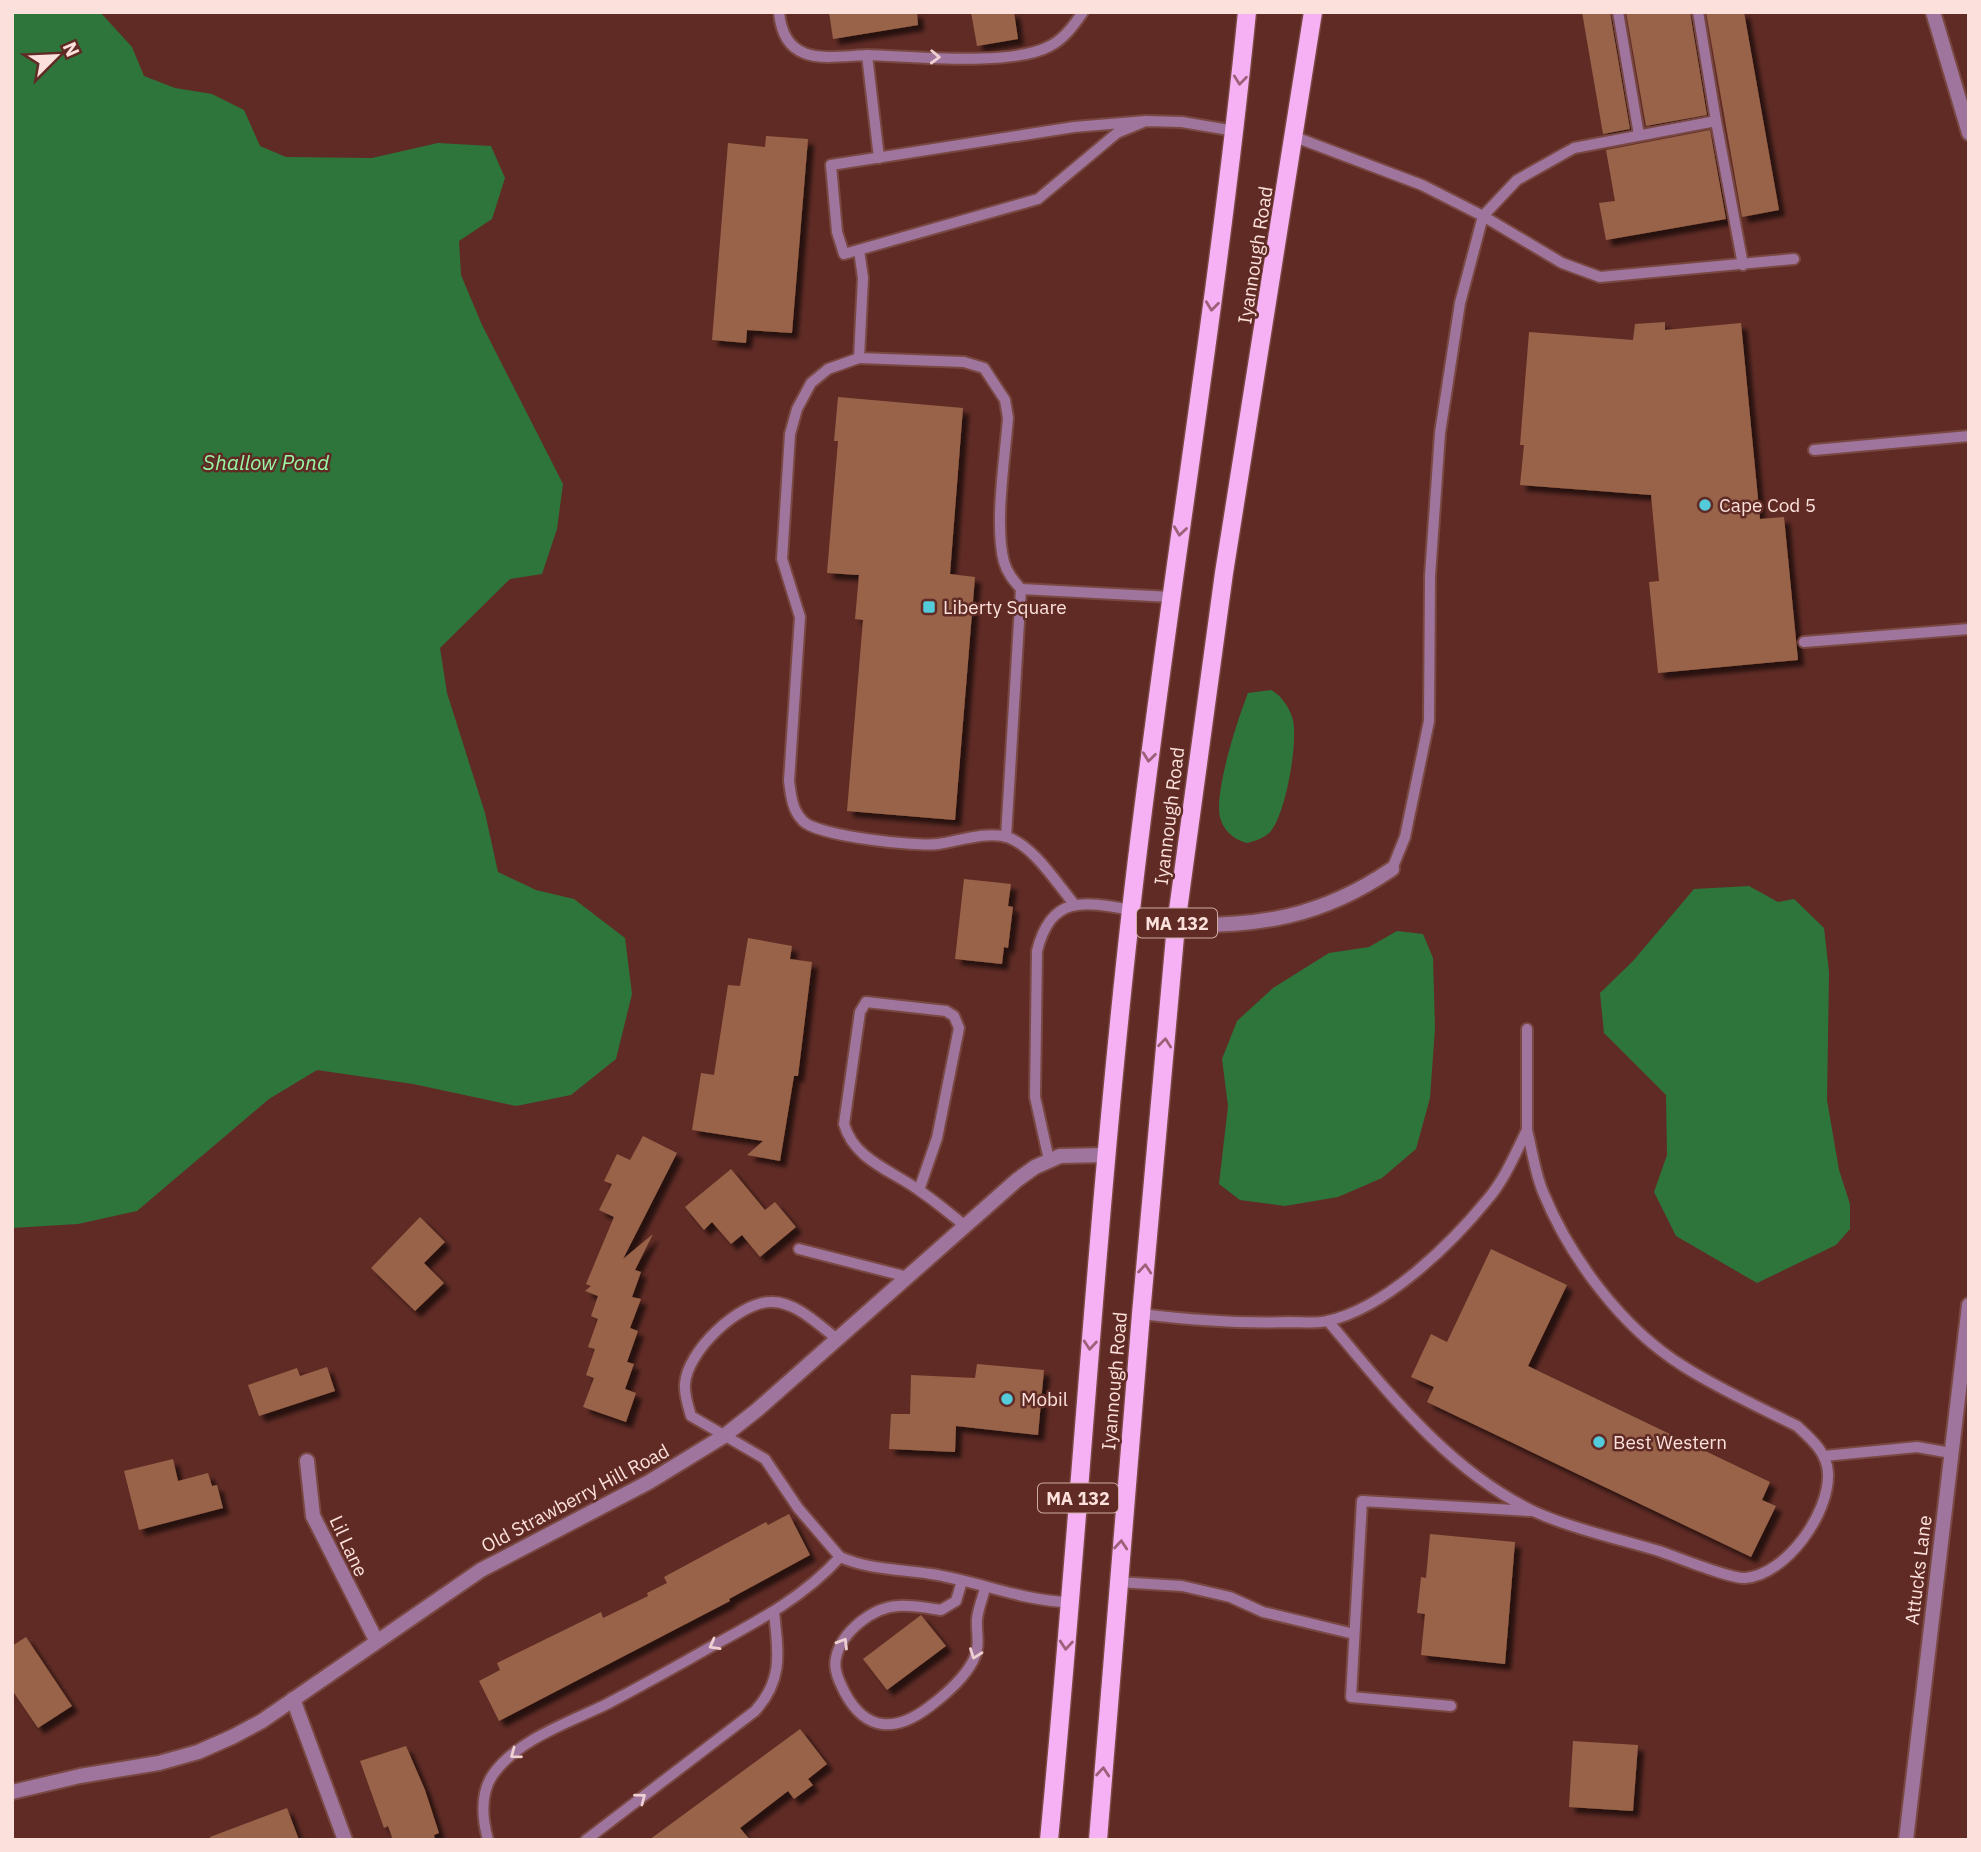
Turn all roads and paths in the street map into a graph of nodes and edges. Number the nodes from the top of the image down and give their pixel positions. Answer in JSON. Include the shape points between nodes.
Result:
{"nodes":[{"id":1,"x":779,"y":12,"type":"edge"},
{"id":2,"x":1083,"y":12,"type":"edge"},
{"id":3,"x":1247,"y":12,"type":"edge"},
{"id":4,"x":1312,"y":12,"type":"edge"},
{"id":5,"x":1618,"y":12,"type":"edge"},
{"id":6,"x":1698,"y":12,"type":"edge"},
{"id":7,"x":1933,"y":12,"type":"edge"},
{"id":8,"x":867,"y":55,"type":"junction"},
{"id":9,"x":1146,"y":121,"type":"junction"},
{"id":10,"x":1716,"y":121,"type":"junction"},
{"id":11,"x":1235,"y":131,"type":"junction"},
{"id":12,"x":1969,"y":133,"type":"edge"},
{"id":13,"x":1639,"y":135,"type":"junction"},
{"id":14,"x":1295,"y":136,"type":"junction"},
{"id":15,"x":880,"y":158,"type":"junction"},
{"id":16,"x":1483,"y":216,"type":"junction"},
{"id":17,"x":859,"y":250,"type":"junction"},
{"id":18,"x":1794,"y":259,"type":"dead end"},
{"id":19,"x":1743,"y":265,"type":"junction"},
{"id":20,"x":859,"y":358,"type":"junction"},
{"id":21,"x":1969,"y":436,"type":"edge"},
{"id":22,"x":1814,"y":450,"type":"dead end"},
{"id":23,"x":1021,"y":589,"type":"junction"},
{"id":24,"x":1171,"y":597,"type":"junction"},
{"id":25,"x":1969,"y":628,"type":"edge"},
{"id":26,"x":1804,"y":642,"type":"dead end"},
{"id":27,"x":1006,"y":837,"type":"junction"},
{"id":28,"x":1392,"y":869,"type":"joint"},
{"id":29,"x":1075,"y":905,"type":"junction"},
{"id":30,"x":1131,"y":910,"type":"junction"},
{"id":31,"x":1177,"y":925,"type":"junction"},
{"id":32,"x":1527,"y":1029,"type":"dead end"},
{"id":33,"x":1527,"y":1130,"type":"junction"},
{"id":34,"x":1106,"y":1155,"type":"junction"},
{"id":35,"x":1049,"y":1160,"type":"junction"},
{"id":36,"x":919,"y":1190,"type":"junction"},
{"id":37,"x":964,"y":1225,"type":"junction"},
{"id":38,"x":799,"y":1249,"type":"dead end"},
{"id":39,"x":908,"y":1277,"type":"junction"},
{"id":40,"x":1969,"y":1305,"type":"edge"},
{"id":41,"x":1141,"y":1314,"type":"junction"},
{"id":42,"x":1328,"y":1321,"type":"junction"},
{"id":43,"x":837,"y":1339,"type":"junction"},
{"id":44,"x":724,"y":1436,"type":"junction"},
{"id":45,"x":1951,"y":1453,"type":"junction"},
{"id":46,"x":1824,"y":1456,"type":"junction"},
{"id":47,"x":307,"y":1461,"type":"dead end"},
{"id":48,"x":1534,"y":1511,"type":"junction"},
{"id":49,"x":840,"y":1557,"type":"junction"},
{"id":50,"x":962,"y":1581,"type":"junction"},
{"id":51,"x":1118,"y":1582,"type":"junction"},
{"id":52,"x":985,"y":1588,"type":"junction"},
{"id":53,"x":1069,"y":1602,"type":"junction"},
{"id":54,"x":774,"y":1612,"type":"junction"},
{"id":55,"x":1354,"y":1634,"type":"junction"},
{"id":56,"x":376,"y":1640,"type":"junction"},
{"id":57,"x":293,"y":1699,"type":"junction"},
{"id":58,"x":1451,"y":1706,"type":"dead end"},
{"id":59,"x":12,"y":1792,"type":"edge"},
{"id":60,"x":345,"y":1840,"type":"edge"},
{"id":61,"x":488,"y":1840,"type":"edge"},
{"id":62,"x":586,"y":1840,"type":"edge"},
{"id":63,"x":1049,"y":1840,"type":"edge"},
{"id":64,"x":1098,"y":1840,"type":"edge"},
{"id":65,"x":1906,"y":1840,"type":"edge"}],
"edges":[{"from":1,"to":8,"type":"lane","via":[[790,44],[810,57]]},
{"from":8,"to":2,"type":"lane","one_way":true,"via":[[1015,55],[1048,47],[1066,34]]},
{"from":3,"to":11,"type":"main road","name":"Iyannough Road","number":"MA 132","one_way":true},
{"from":4,"to":14,"type":"main road","name":"Iyannough Road","number":"MA 132"},
{"from":5,"to":13,"type":"lane"},
{"from":6,"to":10,"type":"lane"},
{"from":7,"to":12,"type":"street"},
{"from":8,"to":15,"type":"lane"},
{"from":9,"to":11,"type":"lane"},
{"from":9,"to":15,"type":"lane","via":[[1074,127]]},
{"from":9,"to":17,"type":"lane","via":[[1117,133],[1038,199]]},
{"from":10,"to":13,"type":"lane"},
{"from":10,"to":19,"type":"lane"},
{"from":11,"to":24,"type":"main road","name":"Iyannough Road","number":"MA 132","one_way":true},
{"from":13,"to":16,"type":"lane","via":[[1574,148],[1517,180]]},
{"from":14,"to":16,"type":"lane","via":[[1422,185]]},
{"from":14,"to":31,"type":"main road","name":"Iyannough Road","number":"MA 132","via":[[1222,586]]},
{"from":15,"to":17,"type":"lane","via":[[831,165],[837,232],[844,254]]},
{"from":16,"to":19,"type":"lane","via":[[1562,263],[1600,277]]},
{"from":16,"to":28,"type":"lane","via":[[1460,303],[1440,433],[1430,576],[1429,721],[1405,837]]},
{"from":17,"to":20,"type":"lane","via":[[863,278]]},
{"from":18,"to":19,"type":"lane"},
{"from":20,"to":23,"type":"lane","via":[[964,362],[984,368],[995,381],[1008,418],[1001,538],[1009,576]]},
{"from":20,"to":27,"type":"lane","via":[[828,369],[811,383],[790,434],[782,559],[800,617],[789,781],[793,805],[804,823],[847,836],[934,845]]},
{"from":21,"to":22,"type":"lane"},
{"from":23,"to":24,"type":"lane"},
{"from":23,"to":27,"type":"lane"},
{"from":24,"to":30,"type":"main road","name":"Iyannough Road","number":"MA 132","one_way":true},
{"from":25,"to":26,"type":"lane"},
{"from":27,"to":29,"type":"lane","via":[[1026,849]]},
{"from":28,"to":31,"type":"street","via":[[1343,898],[1289,918],[1237,926]]},
{"from":29,"to":30,"type":"lane"},
{"from":29,"to":35,"type":"lane","via":[[1052,915],[1037,951],[1035,1097]]},
{"from":30,"to":34,"type":"main road","name":"Iyannough Road","number":"MA 132"},
{"from":41,"to":31,"type":"main road","name":"Iyannough Road","number":"MA 132","one_way":true},
{"from":32,"to":33,"type":"lane"},
{"from":33,"to":42,"type":"lane","via":[[1508,1171],[1488,1199],[1444,1245],[1398,1287]]},
{"from":33,"to":46,"type":"lane","via":[[1542,1190],[1564,1237],[1584,1269],[1640,1331],[1681,1365],[1797,1426]]},
{"from":34,"to":35,"type":"street","name":"Old Strawberry Hill Road"},
{"from":34,"to":53,"type":"main road","name":"Iyannough Road","number":"MA 132","one_way":true},
{"from":35,"to":37,"type":"street","name":"Old Strawberry Hill Road","via":[[1017,1180]]},
{"from":36,"to":36,"type":"lane","via":[[861,1153],[848,1139],[844,1124],[860,1012],[866,1002],[946,1011],[959,1028],[937,1138]]},
{"from":36,"to":37,"type":"lane"},
{"from":37,"to":39,"type":"street","name":"Old Strawberry Hill Road"},
{"from":38,"to":39,"type":"lane"},
{"from":39,"to":43,"type":"street","name":"Old Strawberry Hill Road"},
{"from":40,"to":45,"type":"street","name":"Attucks Lane"},
{"from":41,"to":42,"type":"lane","via":[[1231,1324]]},
{"from":51,"to":41,"type":"main road","name":"Iyannough Road","number":"MA 132","one_way":true},
{"from":42,"to":48,"type":"lane","via":[[1435,1439],[1473,1473]]},
{"from":43,"to":44,"type":"street","name":"Old Strawberry Hill Road"},
{"from":43,"to":44,"type":"lane","via":[[797,1311],[770,1302],[745,1311],[708,1339],[688,1371],[687,1402],[691,1416]]},
{"from":44,"to":49,"type":"lane","via":[[765,1459],[798,1508]]},
{"from":44,"to":56,"type":"street","name":"Old Strawberry Hill Road","via":[[649,1482],[481,1570]]},
{"from":45,"to":46,"type":"lane","via":[[1917,1447]]},
{"from":45,"to":65,"type":"street","name":"Attucks Lane"},
{"from":46,"to":48,"type":"lane","via":[[1828,1475],[1823,1495],[1796,1548],[1782,1563],[1743,1578]]},
{"from":47,"to":56,"type":"street","name":"Lil Lane","via":[[313,1516]]},
{"from":48,"to":55,"type":"lane","via":[[1362,1501]]},
{"from":49,"to":50,"type":"lane"},
{"from":49,"to":54,"type":"lane","via":[[819,1581]]},
{"from":50,"to":52,"type":"lane"},
{"from":52,"to":50,"type":"lane","one_way":true,"via":[[973,1662],[941,1697],[911,1719],[895,1724],[859,1715],[835,1665],[851,1631],[885,1608],[941,1611],[956,1601]]},
{"from":51,"to":55,"type":"lane","via":[[1182,1586]]},
{"from":64,"to":51,"type":"main road","name":"Iyannough Road","number":"MA 132","one_way":true},
{"from":52,"to":53,"type":"lane","via":[[1043,1602]]},
{"from":53,"to":63,"type":"main road","name":"Iyannough Road","number":"MA 132","one_way":true},
{"from":54,"to":61,"type":"lane","one_way":true,"via":[[505,1761],[494,1773],[484,1798]]},
{"from":62,"to":54,"type":"lane","one_way":true,"via":[[767,1698],[777,1670]]},
{"from":55,"to":58,"type":"lane","via":[[1350,1697]]},
{"from":56,"to":57,"type":"street","name":"Old Strawberry Hill Road"},
{"from":57,"to":59,"type":"street","name":"Old Strawberry Hill Road","via":[[262,1721],[198,1752]]},
{"from":57,"to":60,"type":"street"}]}
